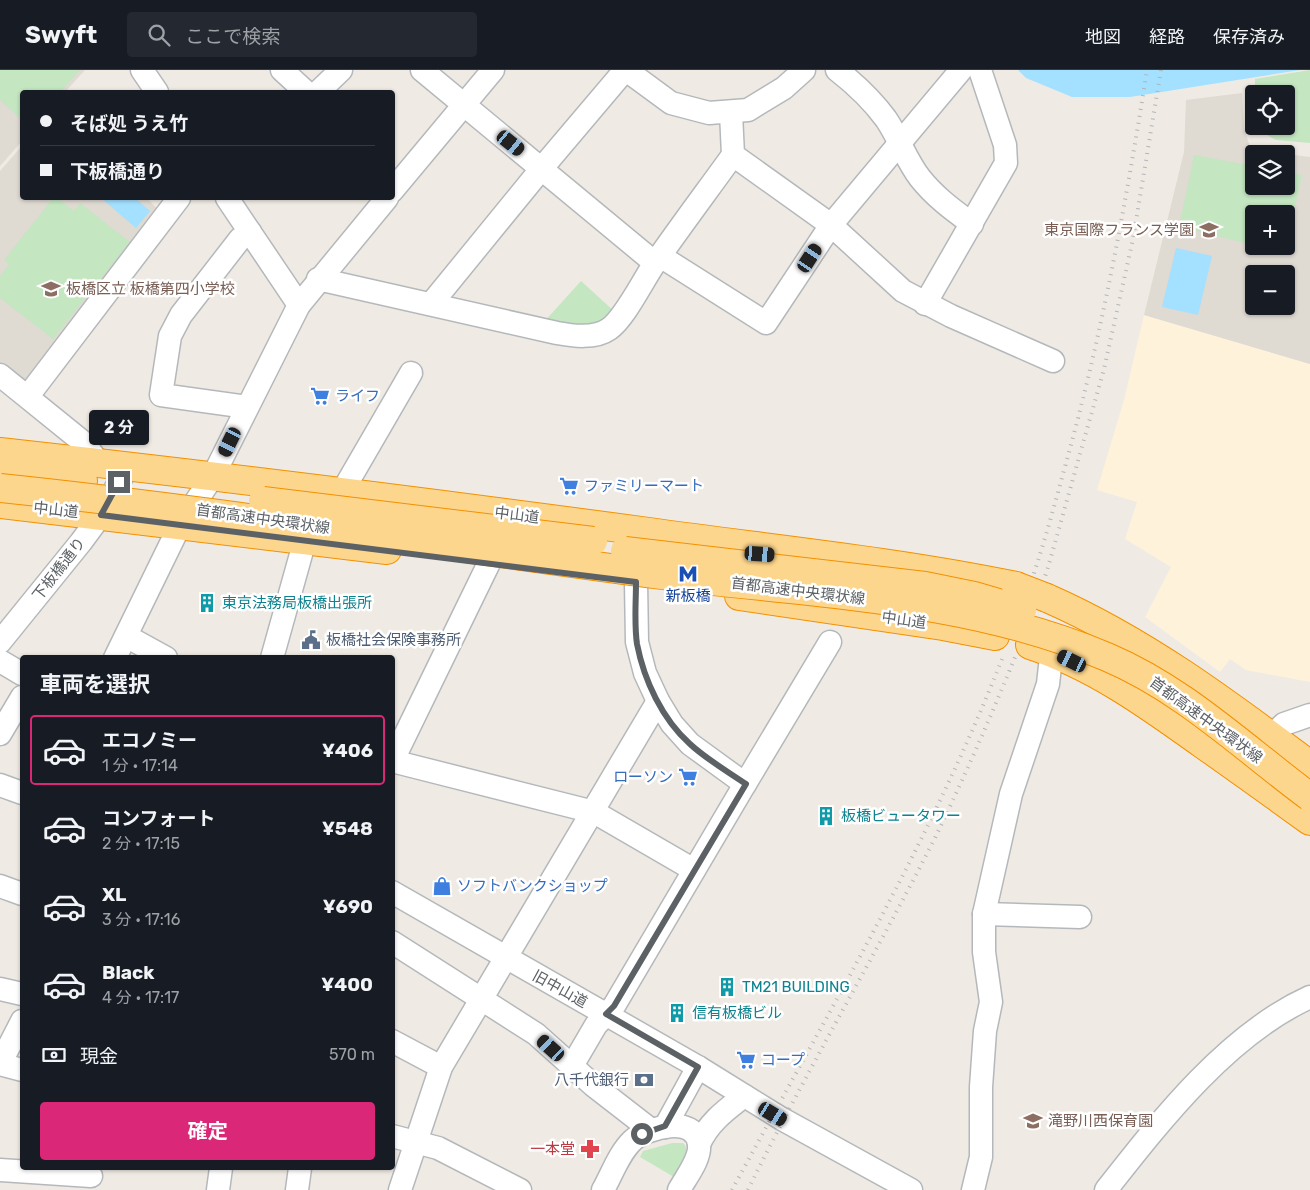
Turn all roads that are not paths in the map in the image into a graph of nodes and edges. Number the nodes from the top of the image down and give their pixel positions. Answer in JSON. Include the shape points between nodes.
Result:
{"nodes":[{"id":1,"x":282,"y":70,"type":"edge"},
{"id":2,"x":341,"y":70,"type":"edge"},
{"id":3,"x":422,"y":70,"type":"edge"},
{"id":4,"x":492,"y":70,"type":"edge"},
{"id":5,"x":804,"y":70,"type":"edge"},
{"id":6,"x":837,"y":70,"type":"edge"},
{"id":7,"x":961,"y":70,"type":"edge"},
{"id":8,"x":980,"y":70,"type":"edge"},
{"id":9,"x":632,"y":72,"type":"edge"},
{"id":10,"x":304,"y":90,"type":"edge"},
{"id":11,"x":320,"y":90,"type":"edge"},
{"id":12,"x":464,"y":106,"type":"junction"},
{"id":13,"x":731,"y":113,"type":"junction"},
{"id":14,"x":900,"y":142,"type":"junction"},
{"id":15,"x":733,"y":155,"type":"junction"},
{"id":16,"x":542,"y":168,"type":"junction"},
{"id":17,"x":395,"y":186,"type":"edge"},
{"id":18,"x":177,"y":200,"type":"edge"},
{"id":19,"x":228,"y":200,"type":"edge"},
{"id":20,"x":385,"y":200,"type":"edge"},
{"id":21,"x":972,"y":224,"type":"junction"},
{"id":22,"x":831,"y":225,"type":"junction"},
{"id":23,"x":250,"y":232,"type":"junction"},
{"id":24,"x":658,"y":259,"type":"junction"},
{"id":25,"x":318,"y":279,"type":"junction"},
{"id":26,"x":431,"y":304,"type":"junction"},
{"id":27,"x":925,"y":304,"type":"junction"},
{"id":28,"x":299,"y":305,"type":"junction"},
{"id":29,"x":1053,"y":360,"type":"dead end"},
{"id":30,"x":411,"y":373,"type":"dead end"},
{"id":31,"x":0,"y":375,"type":"edge"},
{"id":32,"x":28,"y":396,"type":"junction"},
{"id":33,"x":247,"y":407,"type":"junction"},
{"id":34,"x":0,"y":452,"type":"edge"},
{"id":35,"x":99,"y":463,"type":"junction"},
{"id":36,"x":128,"y":466,"type":"junction"},
{"id":37,"x":0,"y":474,"type":"edge"},
{"id":38,"x":213,"y":476,"type":"junction"},
{"id":39,"x":0,"y":479,"type":"edge"},
{"id":40,"x":0,"y":487,"type":"edge"},
{"id":41,"x":342,"y":492,"type":"junction"},
{"id":42,"x":0,"y":504,"type":"edge"},
{"id":43,"x":101,"y":515,"type":"junction"},
{"id":44,"x":180,"y":525,"type":"junction"},
{"id":45,"x":630,"y":537,"type":"junction"},
{"id":46,"x":305,"y":540,"type":"junction"},
{"id":47,"x":489,"y":562,"type":"junction"},
{"id":48,"x":636,"y":582,"type":"junction"},
{"id":49,"x":126,"y":636,"type":"junction"},
{"id":50,"x":0,"y":642,"type":"edge"},
{"id":51,"x":830,"y":642,"type":"dead end"},
{"id":52,"x":1056,"y":654,"type":"junction"},
{"id":53,"x":117,"y":655,"type":"edge"},
{"id":54,"x":161,"y":655,"type":"edge"},
{"id":55,"x":273,"y":655,"type":"edge"},
{"id":56,"x":0,"y":661,"type":"edge"},
{"id":57,"x":20,"y":673,"type":"edge"},
{"id":58,"x":20,"y":700,"type":"edge"},
{"id":59,"x":658,"y":701,"type":"junction"},
{"id":60,"x":1310,"y":715,"type":"edge"},
{"id":61,"x":0,"y":734,"type":"edge"},
{"id":62,"x":1271,"y":736,"type":"junction"},
{"id":63,"x":395,"y":757,"type":"edge"},
{"id":64,"x":395,"y":762,"type":"edge"},
{"id":65,"x":1310,"y":765,"type":"edge"},
{"id":66,"x":746,"y":784,"type":"junction"},
{"id":67,"x":0,"y":785,"type":"edge"},
{"id":68,"x":1310,"y":785,"type":"edge"},
{"id":69,"x":20,"y":792,"type":"edge"},
{"id":70,"x":1310,"y":797,"type":"edge"},
{"id":71,"x":1310,"y":809,"type":"edge"},
{"id":72,"x":594,"y":812,"type":"junction"},
{"id":73,"x":1310,"y":821,"type":"edge"},
{"id":74,"x":694,"y":870,"type":"junction"},
{"id":75,"x":0,"y":886,"type":"edge"},
{"id":76,"x":20,"y":893,"type":"edge"},
{"id":77,"x":395,"y":894,"type":"edge"},
{"id":78,"x":984,"y":914,"type":"junction"},
{"id":79,"x":1080,"y":917,"type":"dead end"},
{"id":80,"x":395,"y":944,"type":"edge"},
{"id":81,"x":506,"y":958,"type":"junction"},
{"id":82,"x":0,"y":989,"type":"edge"},
{"id":83,"x":20,"y":994,"type":"edge"},
{"id":84,"x":1310,"y":997,"type":"edge"},
{"id":85,"x":481,"y":998,"type":"junction"},
{"id":86,"x":606,"y":1014,"type":"junction"},
{"id":87,"x":20,"y":1025,"type":"edge"},
{"id":88,"x":395,"y":1043,"type":"edge"},
{"id":89,"x":0,"y":1064,"type":"edge"},
{"id":90,"x":572,"y":1066,"type":"junction"},
{"id":91,"x":441,"y":1067,"type":"junction"},
{"id":92,"x":698,"y":1067,"type":"junction"},
{"id":93,"x":20,"y":1069,"type":"edge"},
{"id":94,"x":744,"y":1096,"type":"junction"},
{"id":95,"x":658,"y":1128,"type":"junction"},
{"id":96,"x":395,"y":1137,"type":"edge"},
{"id":97,"x":416,"y":1141,"type":"junction"},
{"id":98,"x":699,"y":1144,"type":"junction"},
{"id":99,"x":0,"y":1170,"type":"edge"},
{"id":100,"x":221,"y":1170,"type":"edge"},
{"id":101,"x":300,"y":1170,"type":"edge"},
{"id":102,"x":91,"y":1178,"type":"edge"},
{"id":103,"x":514,"y":1188,"type":"edge"},
{"id":104,"x":218,"y":1190,"type":"edge"},
{"id":105,"x":297,"y":1190,"type":"edge"},
{"id":106,"x":400,"y":1190,"type":"edge"},
{"id":107,"x":603,"y":1190,"type":"edge"},
{"id":108,"x":679,"y":1190,"type":"edge"},
{"id":109,"x":911,"y":1190,"type":"edge"},
{"id":110,"x":973,"y":1190,"type":"edge"},
{"id":111,"x":1106,"y":1190,"type":"edge"}],
"edges":[{"from":1,"to":10,"type":"street"},
{"from":2,"to":11,"type":"street"},
{"from":3,"to":12,"type":"street"},
{"from":4,"to":12,"type":"street"},
{"from":5,"to":13,"type":"street","via":[[784,88],[748,110]]},
{"from":6,"to":14,"type":"street","via":[[872,101]]},
{"from":7,"to":14,"type":"street"},
{"from":8,"to":21,"type":"street","via":[[1005,145],[1006,163]]},
{"from":9,"to":13,"type":"street","via":[[671,103],[709,113]]},
{"from":9,"to":16,"type":"street"},
{"from":12,"to":16,"type":"street"},
{"from":12,"to":17,"type":"street"},
{"from":13,"to":15,"type":"street"},
{"from":14,"to":21,"type":"street","via":[[908,160],[942,202]]},
{"from":14,"to":22,"type":"street"},
{"from":15,"to":22,"type":"street"},
{"from":15,"to":24,"type":"street"},
{"from":16,"to":24,"type":"street"},
{"from":16,"to":26,"type":"street"},
{"from":18,"to":32,"type":"street"},
{"from":19,"to":23,"type":"street"},
{"from":20,"to":25,"type":"street"},
{"from":21,"to":27,"type":"street"},
{"from":22,"to":24,"type":"street","via":[[766,323]]},
{"from":22,"to":27,"type":"street","via":[[903,292]]},
{"from":23,"to":28,"type":"street"},
{"from":23,"to":33,"type":"street","via":[[240,239],[182,315],[170,336],[161,395]]},
{"from":24,"to":26,"type":"street","via":[[618,321],[600,333],[571,335]]},
{"from":25,"to":26,"type":"street"},
{"from":25,"to":28,"type":"street"},
{"from":27,"to":29,"type":"street"},
{"from":28,"to":33,"type":"street"},
{"from":30,"to":41,"type":"street"},
{"from":31,"to":32,"type":"street"},
{"from":32,"to":35,"type":"street","via":[[84,444]]},
{"from":33,"to":38,"type":"street"},
{"from":34,"to":35,"type":"highway","name":"中山道"},
{"from":35,"to":36,"type":"highway","name":"中山道"},
{"from":36,"to":38,"type":"highway","name":"中山道"},
{"from":36,"to":43,"type":"street","name":"下板橋通り"},
{"from":37,"to":45,"type":"highway","bridge":true,"via":[[169,489],[593,541]]},
{"from":38,"to":41,"type":"highway","name":"中山道"},
{"from":38,"to":44,"type":"street"},
{"from":39,"to":71,"type":"highway","bridge":true,"via":[[162,494],[450,532],[848,576],[974,596],[1052,622],[1124,661],[1249,755]]},
{"from":40,"to":68,"type":"highway","name":"首都高速中央環状線","bridge":true,"via":[[216,510],[669,573],[938,605],[1024,622],[1110,652],[1160,677],[1224,718]]},
{"from":40,"to":70,"type":"highway","name":"首都高速中央環状線","bridge":true,"via":[[137,502],[662,575],[944,609],[991,620],[1052,636],[1130,667],[1209,718]]},
{"from":41,"to":45,"type":"highway","name":"中山道"},
{"from":42,"to":43,"type":"highway","name":"中山道"},
{"from":43,"to":44,"type":"highway","name":"中山道"},
{"from":43,"to":50,"type":"street","name":"下板橋通り"},
{"from":44,"to":46,"type":"highway","name":"中山道"},
{"from":44,"to":49,"type":"street"},
{"from":45,"to":48,"type":"street"},
{"from":45,"to":62,"type":"highway","bridge":true,"via":[[944,571],[1016,586],[1118,632]]},
{"from":46,"to":47,"type":"highway","name":"中山道"},
{"from":46,"to":55,"type":"street"},
{"from":47,"to":48,"type":"highway","name":"中山道"},
{"from":47,"to":63,"type":"street"},
{"from":48,"to":52,"type":"highway","name":"中山道","via":[[943,626],[994,636]]},
{"from":48,"to":59,"type":"street","via":[[637,642],[645,672]]},
{"from":49,"to":53,"type":"street"},
{"from":49,"to":54,"type":"street"},
{"from":51,"to":66,"type":"street"},
{"from":52,"to":73,"type":"highway","name":"中山道","via":[[1102,677],[1166,718]]},
{"from":52,"to":78,"type":"street","via":[[1011,794]]},
{"from":56,"to":57,"type":"street"},
{"from":58,"to":61,"type":"street"},
{"from":59,"to":66,"type":"street","via":[[690,744]]},
{"from":59,"to":72,"type":"street"},
{"from":60,"to":62,"type":"street","via":[[1284,724]]},
{"from":62,"to":65,"type":"highway"},
{"from":64,"to":72,"type":"street"},
{"from":66,"to":74,"type":"street"},
{"from":67,"to":69,"type":"street"},
{"from":72,"to":74,"type":"street"},
{"from":72,"to":81,"type":"street"},
{"from":74,"to":86,"type":"street","via":[[614,1006]]},
{"from":75,"to":76,"type":"street"},
{"from":77,"to":81,"type":"street","name":"旧中山道"},
{"from":78,"to":79,"type":"street"},
{"from":78,"to":110,"type":"street","via":[[984,952],[991,1002],[985,1031],[981,1087],[981,1157]]},
{"from":80,"to":85,"type":"street"},
{"from":81,"to":85,"type":"street"},
{"from":81,"to":86,"type":"street","name":"旧中山道"},
{"from":82,"to":83,"type":"street"},
{"from":84,"to":111,"type":"street","via":[[1285,1008],[1203,1075]]},
{"from":85,"to":90,"type":"street","via":[[536,1034]]},
{"from":85,"to":91,"type":"street"},
{"from":86,"to":90,"type":"street"},
{"from":86,"to":92,"type":"street","name":"旧中山道"},
{"from":87,"to":89,"type":"street"},
{"from":88,"to":91,"type":"street"},
{"from":89,"to":93,"type":"street"},
{"from":90,"to":95,"type":"street","via":[[593,1085]]},
{"from":91,"to":97,"type":"street"},
{"from":92,"to":94,"type":"street","name":"旧中山道"},
{"from":92,"to":95,"type":"street"},
{"from":94,"to":98,"type":"street","via":[[714,1119]]},
{"from":94,"to":109,"type":"street","name":"旧中山道"},
{"from":95,"to":98,"type":"street","via":[[678,1126],[690,1130]]},
{"from":95,"to":107,"type":"street","via":[[634,1139]]},
{"from":96,"to":97,"type":"street"},
{"from":97,"to":103,"type":"street","via":[[438,1148]]},
{"from":97,"to":106,"type":"street"},
{"from":98,"to":108,"type":"street","via":[[695,1161]]},
{"from":99,"to":102,"type":"street"},
{"from":100,"to":104,"type":"street"},
{"from":101,"to":105,"type":"street"}]}
